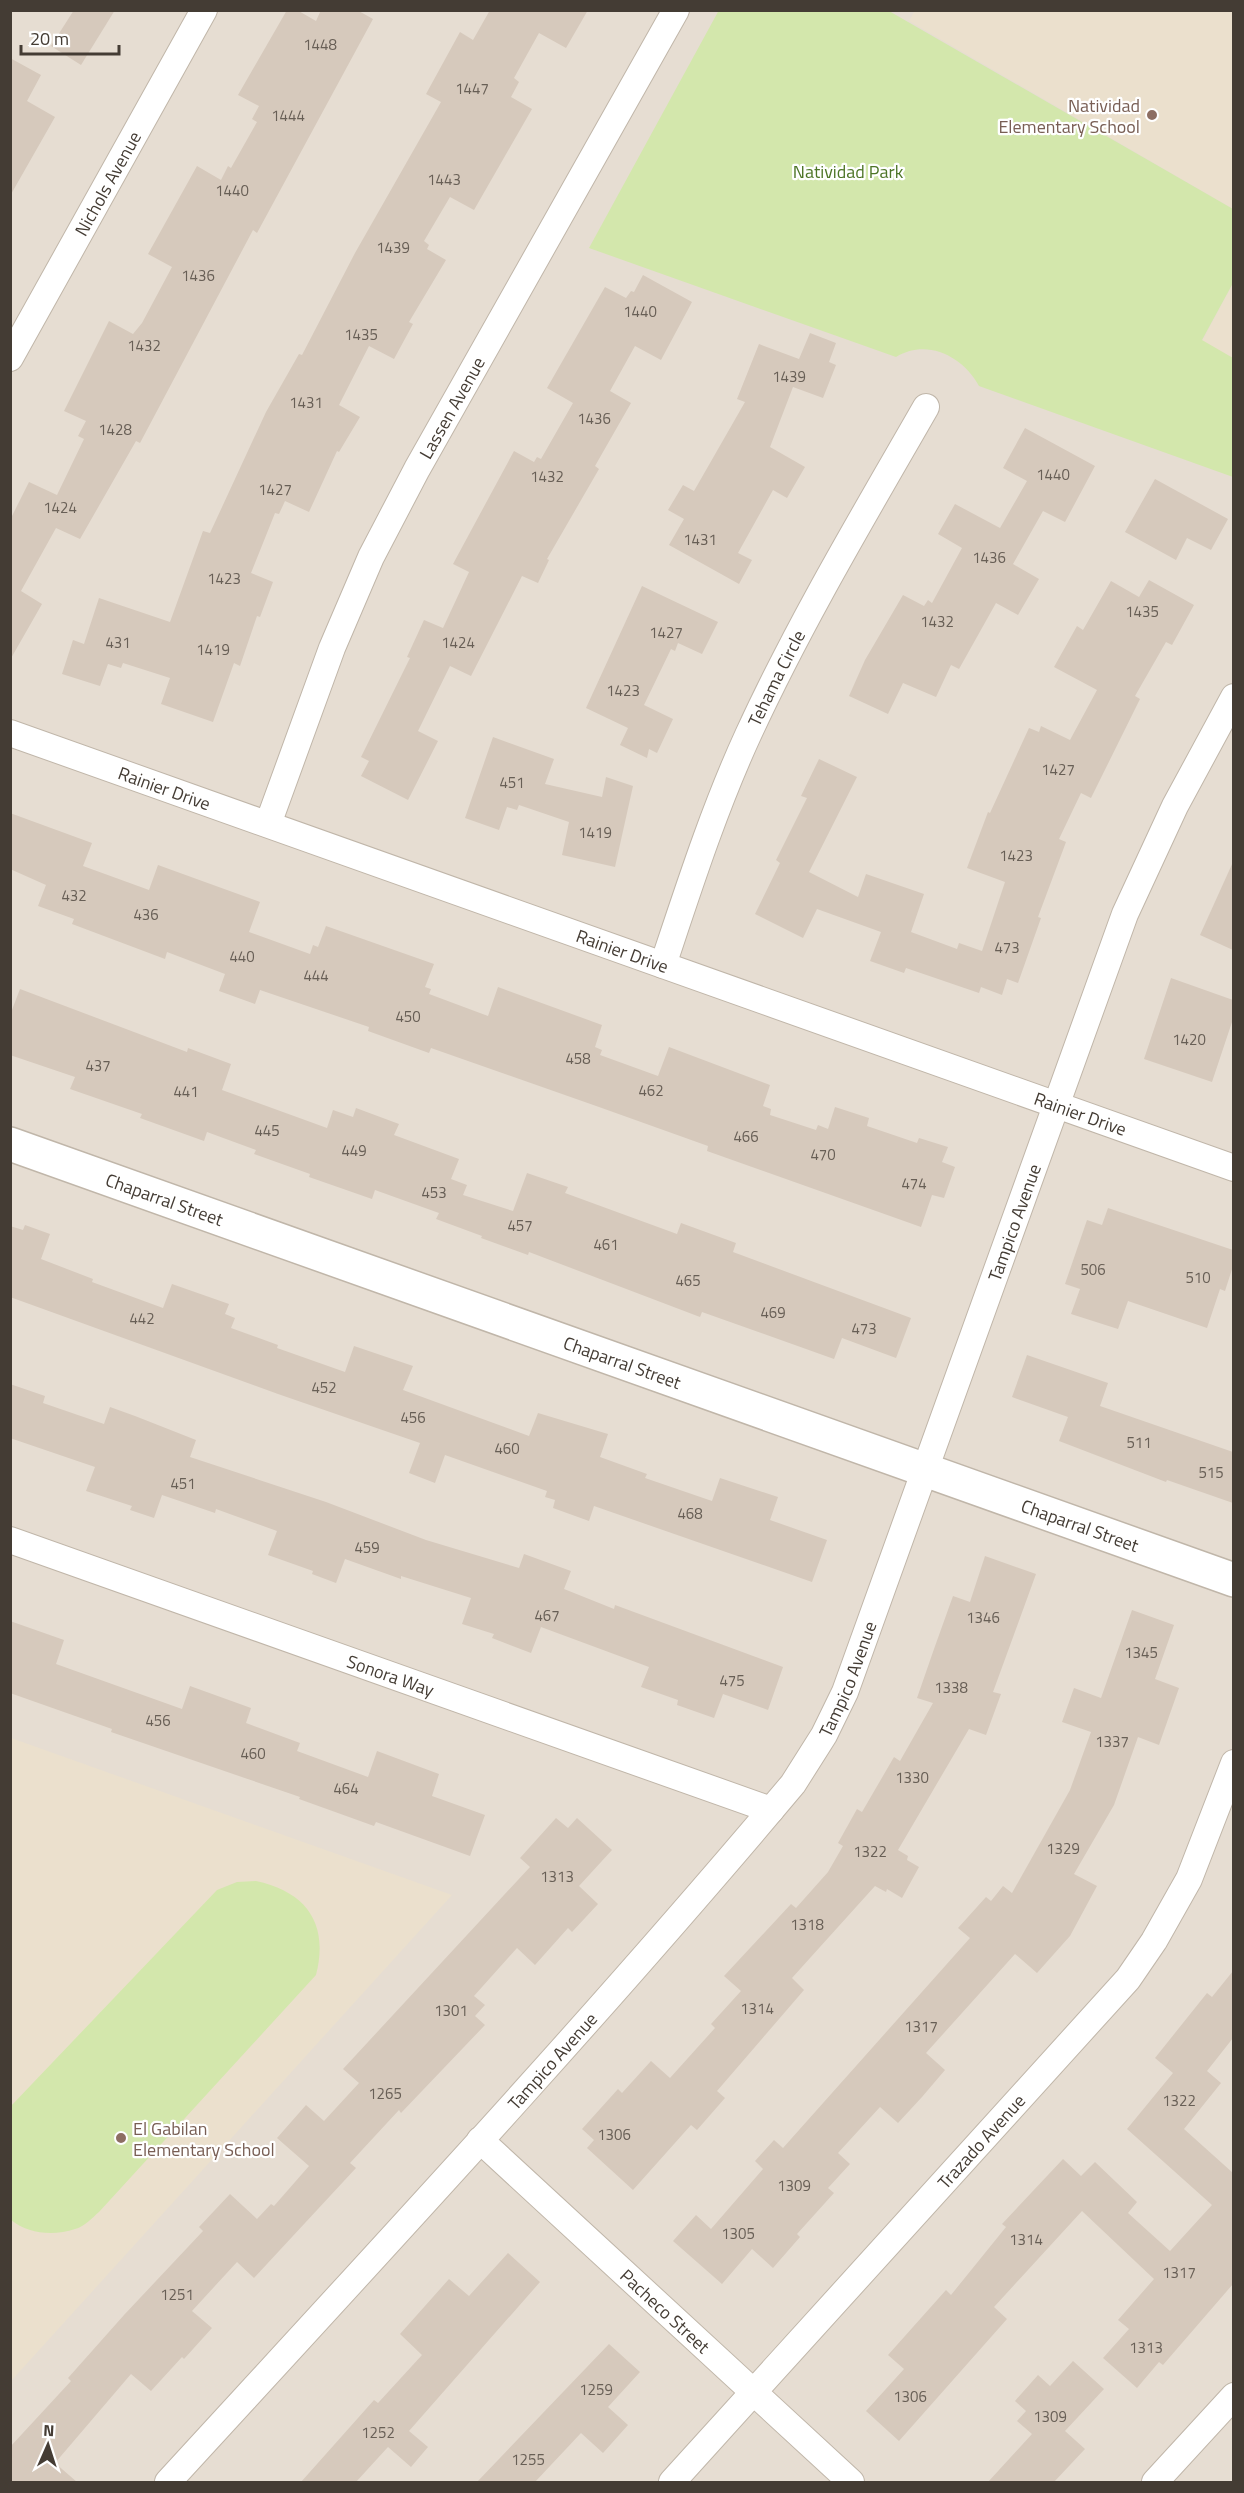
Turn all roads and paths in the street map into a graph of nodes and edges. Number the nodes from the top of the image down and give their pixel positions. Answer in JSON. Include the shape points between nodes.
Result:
{"nodes":[{"id":1,"x":204,"y":10,"type":"edge"},
{"id":2,"x":676,"y":10,"type":"edge"},
{"id":3,"x":10,"y":358,"type":"edge"},
{"id":4,"x":926,"y":407,"type":"dead end"},
{"id":5,"x":1233,"y":697,"type":"edge"},
{"id":6,"x":10,"y":733,"type":"edge"},
{"id":7,"x":268,"y":824,"type":"junction"},
{"id":8,"x":663,"y":965,"type":"junction"},
{"id":9,"x":1054,"y":1105,"type":"junction"},
{"id":10,"x":10,"y":1144,"type":"edge"},
{"id":11,"x":1233,"y":1168,"type":"edge"},
{"id":12,"x":926,"y":1470,"type":"junction"},
{"id":13,"x":10,"y":1540,"type":"edge"},
{"id":14,"x":1233,"y":1580,"type":"edge"},
{"id":15,"x":1233,"y":1763,"type":"edge"},
{"id":16,"x":771,"y":1810,"type":"junction"},
{"id":17,"x":480,"y":2140,"type":"junction"},
{"id":18,"x":752,"y":2394,"type":"junction"},
{"id":19,"x":1233,"y":2396,"type":"edge"},
{"id":20,"x":168,"y":2482,"type":"edge"},
{"id":21,"x":672,"y":2482,"type":"edge"},
{"id":22,"x":850,"y":2482,"type":"edge"},
{"id":23,"x":1155,"y":2482,"type":"edge"}],
"edges":[{"from":1,"to":3,"type":"street","name":"Nichols Avenue"},
{"from":2,"to":7,"type":"street","name":"Lassen Avenue","via":[[371,557],[321,675]]},
{"from":4,"to":8,"type":"street","name":"Tehama Circle","via":[[808,614],[757,717],[720,803]]},
{"from":5,"to":9,"type":"street","name":"Tampico Avenue","via":[[1148,860]]},
{"from":6,"to":7,"type":"street","name":"Rainier Drive"},
{"from":7,"to":8,"type":"street","name":"Rainier Drive"},
{"from":8,"to":9,"type":"street","name":"Rainier Drive"},
{"from":9,"to":11,"type":"street","name":"Rainier Drive"},
{"from":9,"to":12,"type":"street","name":"Tampico Avenue"},
{"from":10,"to":12,"type":"street","name":"Chaparral Street"},
{"from":12,"to":14,"type":"street","name":"Chaparral Street"},
{"from":12,"to":16,"type":"street","name":"Tampico Avenue","via":[[845,1692],[807,1764]]},
{"from":13,"to":16,"type":"street","name":"Sonora Way"},
{"from":15,"to":18,"type":"street","name":"Trazado Avenue","via":[[1189,1880],[1128,1979]]},
{"from":16,"to":17,"type":"street","name":"Tampico Avenue"},
{"from":17,"to":18,"type":"street","name":"Pacheco Street"},
{"from":17,"to":20,"type":"street","name":"Tampico Avenue"},
{"from":18,"to":21,"type":"street","name":"Trazado Avenue"},
{"from":18,"to":22,"type":"street","name":"Pacheco Street"},
{"from":19,"to":23,"type":"street"}]}
